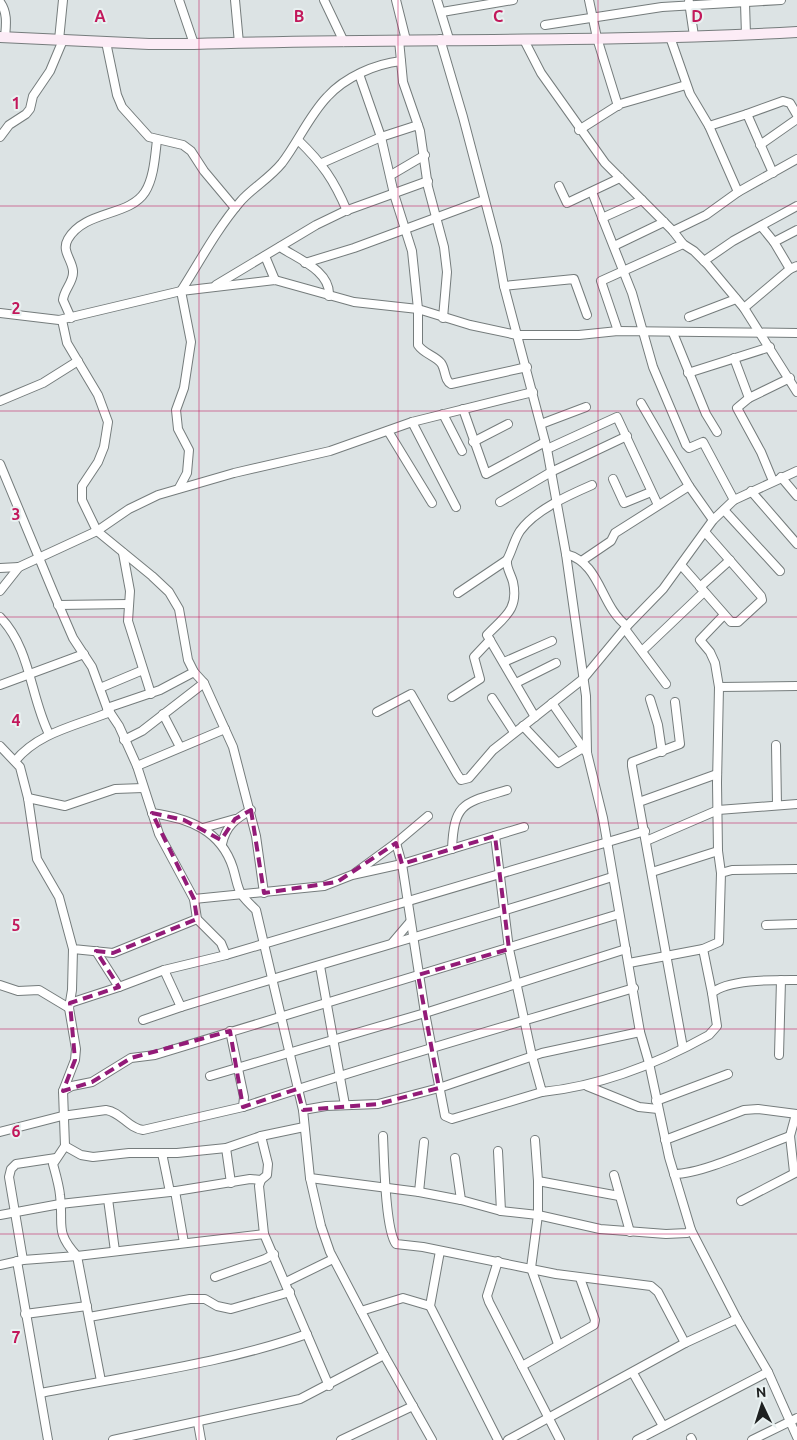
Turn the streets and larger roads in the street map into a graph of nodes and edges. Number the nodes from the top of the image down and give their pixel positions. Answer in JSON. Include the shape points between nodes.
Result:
{"nodes":[{"id":1,"x":63,"y":0,"type":"edge"},
{"id":2,"x":179,"y":0,"type":"edge"},
{"id":3,"x":234,"y":0,"type":"edge"},
{"id":4,"x":324,"y":0,"type":"edge"},
{"id":5,"x":396,"y":0,"type":"edge"},
{"id":6,"x":437,"y":0,"type":"edge"},
{"id":7,"x":513,"y":0,"type":"edge"},
{"id":8,"x":589,"y":0,"type":"edge"},
{"id":9,"x":781,"y":0,"type":"edge"},
{"id":10,"x":0,"y":2,"type":"edge"},
{"id":11,"x":689,"y":2,"type":"edge"},
{"id":12,"x":750,"y":2,"type":"edge"},
{"id":13,"x":442,"y":12,"type":"junction"},
{"id":14,"x":593,"y":18,"type":"junction"},
{"id":15,"x":545,"y":24,"type":"dead end"},
{"id":16,"x":797,"y":32,"type":"edge"},
{"id":17,"x":746,"y":34,"type":"junction"},
{"id":18,"x":694,"y":36,"type":"junction"},
{"id":19,"x":670,"y":37,"type":"junction"},
{"id":20,"x":2,"y":38,"type":"edge"},
{"id":21,"x":597,"y":38,"type":"junction"},
{"id":22,"x":445,"y":39,"type":"junction"},
{"id":23,"x":61,"y":40,"type":"junction"},
{"id":24,"x":402,"y":40,"type":"junction"},
{"id":25,"x":524,"y":40,"type":"junction"},
{"id":26,"x":106,"y":42,"type":"junction"},
{"id":27,"x":344,"y":42,"type":"junction"},
{"id":28,"x":240,"y":43,"type":"junction"},
{"id":29,"x":194,"y":44,"type":"junction"},
{"id":30,"x":401,"y":61,"type":"junction"},
{"id":31,"x":359,"y":74,"type":"junction"},
{"id":32,"x":686,"y":85,"type":"junction"},
{"id":33,"x":618,"y":106,"type":"junction"},
{"id":34,"x":747,"y":114,"type":"junction"},
{"id":35,"x":797,"y":115,"type":"edge"},
{"id":36,"x":797,"y":119,"type":"edge"},
{"id":37,"x":418,"y":125,"type":"junction"},
{"id":38,"x":709,"y":126,"type":"junction"},
{"id":39,"x":579,"y":130,"type":"junction"},
{"id":40,"x":381,"y":136,"type":"junction"},
{"id":41,"x":0,"y":137,"type":"edge"},
{"id":42,"x":156,"y":140,"type":"junction"},
{"id":43,"x":298,"y":140,"type":"junction"},
{"id":44,"x":760,"y":145,"type":"junction"},
{"id":45,"x":425,"y":155,"type":"junction"},
{"id":46,"x":797,"y":159,"type":"edge"},
{"id":47,"x":322,"y":163,"type":"junction"},
{"id":48,"x":773,"y":173,"type":"junction"},
{"id":49,"x":391,"y":175,"type":"junction"},
{"id":50,"x":620,"y":178,"type":"junction"},
{"id":51,"x":428,"y":181,"type":"junction"},
{"id":52,"x":559,"y":186,"type":"dead end"},
{"id":53,"x":592,"y":192,"type":"junction"},
{"id":54,"x":738,"y":192,"type":"junction"},
{"id":55,"x":394,"y":194,"type":"junction"},
{"id":56,"x":484,"y":200,"type":"junction"},
{"id":57,"x":642,"y":200,"type":"junction"},
{"id":58,"x":797,"y":206,"type":"edge"},
{"id":59,"x":236,"y":208,"type":"junction"},
{"id":60,"x":347,"y":211,"type":"junction"},
{"id":61,"x":602,"y":218,"type":"junction"},
{"id":62,"x":437,"y":219,"type":"junction"},
{"id":63,"x":664,"y":222,"type":"junction"},
{"id":64,"x":761,"y":226,"type":"junction"},
{"id":65,"x":406,"y":229,"type":"junction"},
{"id":66,"x":797,"y":230,"type":"edge"},
{"id":67,"x":674,"y":232,"type":"junction"},
{"id":68,"x":774,"y":242,"type":"junction"},
{"id":69,"x":683,"y":244,"type":"junction"},
{"id":70,"x":614,"y":246,"type":"junction"},
{"id":71,"x":280,"y":247,"type":"junction"},
{"id":72,"x":265,"y":256,"type":"junction"},
{"id":73,"x":704,"y":261,"type":"junction"},
{"id":74,"x":305,"y":263,"type":"junction"},
{"id":75,"x":793,"y":268,"type":"edge"},
{"id":76,"x":625,"y":272,"type":"junction"},
{"id":77,"x":275,"y":280,"type":"junction"},
{"id":78,"x":214,"y":286,"type":"junction"},
{"id":79,"x":504,"y":286,"type":"junction"},
{"id":80,"x":181,"y":291,"type":"junction"},
{"id":81,"x":329,"y":296,"type":"junction"},
{"id":82,"x":736,"y":299,"type":"junction"},
{"id":83,"x":744,"y":308,"type":"junction"},
{"id":84,"x":418,"y":309,"type":"junction"},
{"id":85,"x":0,"y":313,"type":"edge"},
{"id":86,"x":587,"y":315,"type":"dead end"},
{"id":87,"x":689,"y":317,"type":"dead end"},
{"id":88,"x":71,"y":318,"type":"junction"},
{"id":89,"x":443,"y":318,"type":"junction"},
{"id":90,"x":62,"y":320,"type":"junction"},
{"id":91,"x":618,"y":331,"type":"junction"},
{"id":92,"x":643,"y":331,"type":"junction"},
{"id":93,"x":673,"y":333,"type":"junction"},
{"id":94,"x":797,"y":333,"type":"edge"},
{"id":95,"x":517,"y":334,"type":"junction"},
{"id":96,"x":762,"y":334,"type":"junction"},
{"id":97,"x":770,"y":347,"type":"junction"},
{"id":98,"x":734,"y":358,"type":"junction"},
{"id":99,"x":78,"y":361,"type":"junction"},
{"id":100,"x":527,"y":367,"type":"junction"},
{"id":101,"x":688,"y":373,"type":"junction"},
{"id":102,"x":790,"y":378,"type":"junction"},
{"id":103,"x":533,"y":392,"type":"junction"},
{"id":104,"x":797,"y":392,"type":"edge"},
{"id":105,"x":749,"y":398,"type":"junction"},
{"id":106,"x":0,"y":401,"type":"edge"},
{"id":107,"x":641,"y":403,"type":"dead end"},
{"id":108,"x":586,"y":407,"type":"dead end"},
{"id":109,"x":463,"y":409,"type":"junction"},
{"id":110,"x":443,"y":414,"type":"junction"},
{"id":111,"x":412,"y":422,"type":"junction"},
{"id":112,"x":508,"y":424,"type":"dead end"},
{"id":113,"x":541,"y":424,"type":"junction"},
{"id":114,"x":388,"y":430,"type":"junction"},
{"id":115,"x":717,"y":432,"type":"dead end"},
{"id":116,"x":627,"y":436,"type":"junction"},
{"id":117,"x":473,"y":442,"type":"junction"},
{"id":118,"x":546,"y":446,"type":"junction"},
{"id":119,"x":462,"y":451,"type":"dead end"},
{"id":120,"x":0,"y":464,"type":"edge"},
{"id":121,"x":797,"y":471,"type":"edge"},
{"id":122,"x":551,"y":472,"type":"junction"},
{"id":123,"x":613,"y":478,"type":"dead end"},
{"id":124,"x":777,"y":479,"type":"junction"},
{"id":125,"x":2,"y":480,"type":"edge"},
{"id":126,"x":592,"y":485,"type":"dead end"},
{"id":127,"x":689,"y":486,"type":"junction"},
{"id":128,"x":179,"y":488,"type":"junction"},
{"id":129,"x":751,"y":491,"type":"junction"},
{"id":130,"x":651,"y":492,"type":"junction"},
{"id":131,"x":797,"y":496,"type":"edge"},
{"id":132,"x":734,"y":500,"type":"junction"},
{"id":133,"x":556,"y":501,"type":"junction"},
{"id":134,"x":432,"y":502,"type":"dead end"},
{"id":135,"x":500,"y":502,"type":"dead end"},
{"id":136,"x":658,"y":505,"type":"junction"},
{"id":137,"x":456,"y":507,"type":"dead end"},
{"id":138,"x":724,"y":510,"type":"junction"},
{"id":139,"x":713,"y":520,"type":"junction"},
{"id":140,"x":97,"y":532,"type":"junction"},
{"id":141,"x":705,"y":532,"type":"junction"},
{"id":142,"x":797,"y":544,"type":"edge"},
{"id":143,"x":123,"y":554,"type":"junction"},
{"id":144,"x":566,"y":554,"type":"junction"},
{"id":145,"x":38,"y":558,"type":"junction"},
{"id":146,"x":506,"y":560,"type":"junction"},
{"id":147,"x":583,"y":560,"type":"junction"},
{"id":148,"x":730,"y":560,"type":"junction"},
{"id":149,"x":681,"y":564,"type":"junction"},
{"id":150,"x":19,"y":567,"type":"junction"},
{"id":151,"x":0,"y":568,"type":"edge"},
{"id":152,"x":780,"y":571,"type":"dead end"},
{"id":153,"x":702,"y":590,"type":"junction"},
{"id":154,"x":0,"y":591,"type":"edge"},
{"id":155,"x":458,"y":593,"type":"dead end"},
{"id":156,"x":129,"y":604,"type":"junction"},
{"id":157,"x":58,"y":605,"type":"junction"},
{"id":158,"x":724,"y":615,"type":"junction"},
{"id":159,"x":0,"y":617,"type":"edge"},
{"id":160,"x":626,"y":628,"type":"junction"},
{"id":161,"x":490,"y":640,"type":"junction"},
{"id":162,"x":552,"y":641,"type":"dead end"},
{"id":163,"x":642,"y":651,"type":"junction"},
{"id":164,"x":84,"y":654,"type":"junction"},
{"id":165,"x":504,"y":662,"type":"junction"},
{"id":166,"x":556,"y":663,"type":"dead end"},
{"id":167,"x":143,"y":670,"type":"junction"},
{"id":168,"x":194,"y":672,"type":"junction"},
{"id":169,"x":30,"y":676,"type":"junction"},
{"id":170,"x":583,"y":679,"type":"junction"},
{"id":171,"x":204,"y":683,"type":"junction"},
{"id":172,"x":516,"y":683,"type":"junction"},
{"id":173,"x":666,"y":684,"type":"dead end"},
{"id":174,"x":0,"y":685,"type":"edge"},
{"id":175,"x":797,"y":686,"type":"edge"},
{"id":176,"x":719,"y":687,"type":"junction"},
{"id":177,"x":100,"y":688,"type":"junction"},
{"id":178,"x":151,"y":694,"type":"junction"},
{"id":179,"x":452,"y":696,"type":"dead end"},
{"id":180,"x":492,"y":698,"type":"dead end"},
{"id":181,"x":650,"y":699,"type":"dead end"},
{"id":182,"x":675,"y":702,"type":"dead end"},
{"id":183,"x":552,"y":703,"type":"junction"},
{"id":184,"x":109,"y":710,"type":"junction"},
{"id":185,"x":377,"y":712,"type":"dead end"},
{"id":186,"x":163,"y":714,"type":"junction"},
{"id":187,"x":535,"y":717,"type":"junction"},
{"id":188,"x":523,"y":726,"type":"junction"},
{"id":189,"x":225,"y":729,"type":"junction"},
{"id":190,"x":514,"y":732,"type":"junction"},
{"id":191,"x":49,"y":734,"type":"junction"},
{"id":192,"x":124,"y":740,"type":"junction"},
{"id":193,"x":776,"y":745,"type":"dead end"},
{"id":194,"x":0,"y":746,"type":"edge"},
{"id":195,"x":180,"y":747,"type":"junction"},
{"id":196,"x":585,"y":750,"type":"junction"},
{"id":197,"x":662,"y":752,"type":"junction"},
{"id":198,"x":15,"y":761,"type":"junction"},
{"id":199,"x":137,"y":766,"type":"junction"},
{"id":200,"x":717,"y":774,"type":"junction"},
{"id":201,"x":143,"y":788,"type":"junction"},
{"id":202,"x":507,"y":790,"type":"dead end"},
{"id":203,"x":28,"y":798,"type":"junction"},
{"id":204,"x":639,"y":802,"type":"junction"},
{"id":205,"x":797,"y":804,"type":"edge"},
{"id":206,"x":777,"y":805,"type":"junction"},
{"id":207,"x":251,"y":810,"type":"junction"},
{"id":208,"x":718,"y":810,"type":"junction"},
{"id":209,"x":152,"y":813,"type":"junction"},
{"id":210,"x":428,"y":816,"type":"dead end"},
{"id":211,"x":235,"y":819,"type":"junction"},
{"id":212,"x":524,"y":827,"type":"dead end"},
{"id":213,"x":203,"y":828,"type":"junction"},
{"id":214,"x":644,"y":831,"type":"junction"},
{"id":215,"x":495,"y":836,"type":"junction"},
{"id":216,"x":646,"y":840,"type":"junction"},
{"id":217,"x":607,"y":842,"type":"junction"},
{"id":218,"x":396,"y":843,"type":"junction"},
{"id":219,"x":222,"y":844,"type":"junction"},
{"id":220,"x":452,"y":849,"type":"junction"},
{"id":221,"x":718,"y":851,"type":"junction"},
{"id":222,"x":402,"y":864,"type":"junction"},
{"id":223,"x":797,"y":869,"type":"edge"},
{"id":224,"x":652,"y":872,"type":"junction"},
{"id":225,"x":722,"y":873,"type":"junction"},
{"id":226,"x":352,"y":875,"type":"junction"},
{"id":227,"x":499,"y":875,"type":"junction"},
{"id":228,"x":612,"y":877,"type":"junction"},
{"id":229,"x":264,"y":893,"type":"junction"},
{"id":230,"x":239,"y":895,"type":"junction"},
{"id":231,"x":194,"y":899,"type":"junction"},
{"id":232,"x":408,"y":902,"type":"junction"},
{"id":233,"x":505,"y":911,"type":"junction"},
{"id":234,"x":619,"y":914,"type":"junction"},
{"id":235,"x":197,"y":919,"type":"junction"},
{"id":236,"x":410,"y":922,"type":"junction"},
{"id":237,"x":797,"y":924,"type":"edge"},
{"id":238,"x":766,"y":925,"type":"dead end"},
{"id":239,"x":412,"y":937,"type":"junction"},
{"id":240,"x":393,"y":942,"type":"junction"},
{"id":241,"x":264,"y":945,"type":"junction"},
{"id":242,"x":73,"y":949,"type":"junction"},
{"id":243,"x":509,"y":949,"type":"junction"},
{"id":244,"x":626,"y":949,"type":"junction"},
{"id":245,"x":703,"y":949,"type":"junction"},
{"id":246,"x":96,"y":951,"type":"junction"},
{"id":247,"x":226,"y":955,"type":"junction"},
{"id":248,"x":666,"y":955,"type":"junction"},
{"id":249,"x":629,"y":963,"type":"junction"},
{"id":250,"x":320,"y":966,"type":"junction"},
{"id":251,"x":164,"y":970,"type":"junction"},
{"id":252,"x":418,"y":975,"type":"junction"},
{"id":253,"x":271,"y":980,"type":"junction"},
{"id":254,"x":781,"y":980,"type":"junction"},
{"id":255,"x":797,"y":980,"type":"edge"},
{"id":256,"x":0,"y":985,"type":"edge"},
{"id":257,"x":516,"y":985,"type":"junction"},
{"id":258,"x":119,"y":987,"type":"junction"},
{"id":259,"x":634,"y":988,"type":"junction"},
{"id":260,"x":712,"y":993,"type":"junction"},
{"id":261,"x":327,"y":1002,"type":"junction"},
{"id":262,"x":69,"y":1006,"type":"junction"},
{"id":263,"x":181,"y":1008,"type":"junction"},
{"id":264,"x":425,"y":1013,"type":"junction"},
{"id":265,"x":280,"y":1016,"type":"junction"},
{"id":266,"x":143,"y":1020,"type":"dead end"},
{"id":267,"x":524,"y":1021,"type":"junction"},
{"id":268,"x":230,"y":1032,"type":"junction"},
{"id":269,"x":640,"y":1032,"type":"junction"},
{"id":270,"x":333,"y":1039,"type":"junction"},
{"id":271,"x":683,"y":1048,"type":"junction"},
{"id":272,"x":432,"y":1049,"type":"junction"},
{"id":273,"x":289,"y":1052,"type":"junction"},
{"id":274,"x":779,"y":1055,"type":"dead end"},
{"id":275,"x":532,"y":1056,"type":"junction"},
{"id":276,"x":649,"y":1063,"type":"junction"},
{"id":277,"x":238,"y":1069,"type":"junction"},
{"id":278,"x":728,"y":1074,"type":"dead end"},
{"id":279,"x":339,"y":1075,"type":"junction"},
{"id":280,"x":210,"y":1076,"type":"dead end"},
{"id":281,"x":587,"y":1086,"type":"junction"},
{"id":282,"x":439,"y":1088,"type":"junction"},
{"id":283,"x":297,"y":1089,"type":"junction"},
{"id":284,"x":63,"y":1092,"type":"junction"},
{"id":285,"x":542,"y":1092,"type":"junction"},
{"id":286,"x":345,"y":1105,"type":"junction"},
{"id":287,"x":657,"y":1105,"type":"junction"},
{"id":288,"x":243,"y":1106,"type":"junction"},
{"id":289,"x":304,"y":1114,"type":"junction"},
{"id":290,"x":796,"y":1114,"type":"edge"},
{"id":291,"x":62,"y":1116,"type":"junction"},
{"id":292,"x":304,"y":1127,"type":"junction"},
{"id":293,"x":0,"y":1132,"type":"edge"},
{"id":294,"x":261,"y":1136,"type":"junction"},
{"id":295,"x":383,"y":1136,"type":"dead end"},
{"id":296,"x":790,"y":1136,"type":"junction"},
{"id":297,"x":535,"y":1140,"type":"dead end"},
{"id":298,"x":665,"y":1140,"type":"junction"},
{"id":299,"x":424,"y":1142,"type":"dead end"},
{"id":300,"x":65,"y":1146,"type":"junction"},
{"id":301,"x":226,"y":1148,"type":"junction"},
{"id":302,"x":498,"y":1151,"type":"dead end"},
{"id":303,"x":162,"y":1153,"type":"junction"},
{"id":304,"x":56,"y":1158,"type":"junction"},
{"id":305,"x":455,"y":1158,"type":"dead end"},
{"id":306,"x":795,"y":1172,"type":"edge"},
{"id":307,"x":614,"y":1175,"type":"dead end"},
{"id":308,"x":675,"y":1177,"type":"junction"},
{"id":309,"x":310,"y":1178,"type":"junction"},
{"id":310,"x":261,"y":1180,"type":"junction"},
{"id":311,"x":538,"y":1181,"type":"junction"},
{"id":312,"x":231,"y":1184,"type":"junction"},
{"id":313,"x":386,"y":1187,"type":"junction"},
{"id":314,"x":172,"y":1192,"type":"junction"},
{"id":315,"x":419,"y":1192,"type":"junction"},
{"id":316,"x":618,"y":1196,"type":"junction"},
{"id":317,"x":108,"y":1198,"type":"junction"},
{"id":318,"x":461,"y":1200,"type":"junction"},
{"id":319,"x":742,"y":1202,"type":"dead end"},
{"id":320,"x":60,"y":1204,"type":"junction"},
{"id":321,"x":501,"y":1211,"type":"junction"},
{"id":322,"x":15,"y":1212,"type":"junction"},
{"id":323,"x":0,"y":1215,"type":"edge"},
{"id":324,"x":538,"y":1216,"type":"junction"},
{"id":325,"x":691,"y":1230,"type":"junction"},
{"id":326,"x":630,"y":1232,"type":"junction"},
{"id":327,"x":264,"y":1234,"type":"junction"},
{"id":328,"x":184,"y":1243,"type":"junction"},
{"id":329,"x":115,"y":1251,"type":"junction"},
{"id":330,"x":440,"y":1251,"type":"junction"},
{"id":331,"x":274,"y":1254,"type":"junction"},
{"id":332,"x":77,"y":1256,"type":"junction"},
{"id":333,"x":333,"y":1259,"type":"junction"},
{"id":334,"x":20,"y":1260,"type":"junction"},
{"id":335,"x":498,"y":1261,"type":"junction"},
{"id":336,"x":0,"y":1265,"type":"edge"},
{"id":337,"x":531,"y":1268,"type":"junction"},
{"id":338,"x":215,"y":1277,"type":"dead end"},
{"id":339,"x":580,"y":1278,"type":"junction"},
{"id":340,"x":286,"y":1282,"type":"junction"},
{"id":341,"x":290,"y":1292,"type":"junction"},
{"id":342,"x":87,"y":1306,"type":"junction"},
{"id":343,"x":430,"y":1306,"type":"junction"},
{"id":344,"x":361,"y":1311,"type":"junction"},
{"id":345,"x":25,"y":1314,"type":"junction"},
{"id":346,"x":89,"y":1317,"type":"junction"},
{"id":347,"x":737,"y":1319,"type":"junction"},
{"id":348,"x":307,"y":1334,"type":"junction"},
{"id":349,"x":685,"y":1343,"type":"junction"},
{"id":350,"x":558,"y":1344,"type":"junction"},
{"id":351,"x":384,"y":1355,"type":"junction"},
{"id":352,"x":522,"y":1366,"type":"junction"},
{"id":353,"x":768,"y":1372,"type":"junction"},
{"id":354,"x":633,"y":1373,"type":"junction"},
{"id":355,"x":101,"y":1381,"type":"junction"},
{"id":356,"x":329,"y":1386,"type":"junction"},
{"id":357,"x":42,"y":1393,"type":"junction"},
{"id":358,"x":413,"y":1406,"type":"junction"},
{"id":359,"x":549,"y":1419,"type":"junction"},
{"id":360,"x":794,"y":1419,"type":"edge"},
{"id":361,"x":198,"y":1423,"type":"junction"},
{"id":362,"x":662,"y":1426,"type":"junction"},
{"id":363,"x":154,"y":1436,"type":"edge"},
{"id":364,"x":797,"y":1437,"type":"edge"},
{"id":365,"x":757,"y":1439,"type":"edge"},
{"id":366,"x":48,"y":1440,"type":"edge"},
{"id":367,"x":112,"y":1440,"type":"edge"},
{"id":368,"x":201,"y":1440,"type":"edge"},
{"id":369,"x":341,"y":1440,"type":"edge"},
{"id":370,"x":432,"y":1440,"type":"edge"},
{"id":371,"x":498,"y":1440,"type":"edge"},
{"id":372,"x":508,"y":1440,"type":"edge"},
{"id":373,"x":560,"y":1440,"type":"edge"},
{"id":374,"x":637,"y":1440,"type":"edge"}],
"edges":[{"from":1,"to":23,"type":"street"},
{"from":2,"to":29,"type":"street"},
{"from":3,"to":28,"type":"street"},
{"from":4,"to":27,"type":"street"},
{"from":5,"to":24,"type":"street"},
{"from":6,"to":13,"type":"street"},
{"from":7,"to":13,"type":"street"},
{"from":8,"to":14,"type":"street"},
{"from":9,"to":12,"type":"street"},
{"from":10,"to":20,"type":"street","via":[[6,17]]},
{"from":11,"to":12,"type":"street"},
{"from":11,"to":14,"type":"street"},
{"from":11,"to":18,"type":"street"},
{"from":12,"to":17,"type":"street"},
{"from":13,"to":22,"type":"street"},
{"from":14,"to":15,"type":"street"},
{"from":14,"to":21,"type":"street"},
{"from":16,"to":17,"type":"street"},
{"from":17,"to":18,"type":"street"},
{"from":18,"to":19,"type":"street"},
{"from":19,"to":21,"type":"street"},
{"from":19,"to":32,"type":"street"},
{"from":20,"to":23,"type":"street"},
{"from":21,"to":25,"type":"street"},
{"from":21,"to":33,"type":"street"},
{"from":22,"to":24,"type":"street"},
{"from":22,"to":25,"type":"street"},
{"from":22,"to":56,"type":"street"},
{"from":23,"to":26,"type":"street"},
{"from":23,"to":41,"type":"street","via":[[50,71],[33,96],[30,109],[8,125]]},
{"from":24,"to":27,"type":"street"},
{"from":24,"to":30,"type":"street"},
{"from":25,"to":39,"type":"street","via":[[540,73]]},
{"from":26,"to":29,"type":"street"},
{"from":26,"to":42,"type":"street","via":[[122,107],[149,137]]},
{"from":27,"to":28,"type":"street"},
{"from":28,"to":29,"type":"street"},
{"from":30,"to":31,"type":"street","via":[[386,62]]},
{"from":30,"to":37,"type":"street","via":[[403,82]]},
{"from":31,"to":40,"type":"street"},
{"from":31,"to":43,"type":"street","via":[[328,96]]},
{"from":32,"to":33,"type":"street"},
{"from":32,"to":38,"type":"street"},
{"from":33,"to":39,"type":"street"},
{"from":34,"to":35,"type":"street","via":[[783,101],[790,103]]},
{"from":34,"to":38,"type":"street"},
{"from":34,"to":44,"type":"street"},
{"from":36,"to":44,"type":"street"},
{"from":37,"to":40,"type":"street"},
{"from":37,"to":45,"type":"street"},
{"from":38,"to":54,"type":"street"},
{"from":39,"to":50,"type":"street"},
{"from":40,"to":47,"type":"street"},
{"from":40,"to":49,"type":"street"},
{"from":42,"to":59,"type":"street","via":[[183,145],[191,151]]},
{"from":42,"to":88,"type":"street","via":[[145,192],[134,203],[86,221],[72,232],[68,240],[66,252],[73,272],[63,300]]},
{"from":43,"to":47,"type":"street"},
{"from":43,"to":59,"type":"street","via":[[264,183]]},
{"from":44,"to":48,"type":"street"},
{"from":45,"to":49,"type":"street"},
{"from":45,"to":51,"type":"street"},
{"from":46,"to":48,"type":"street"},
{"from":47,"to":60,"type":"street","via":[[334,180]]},
{"from":48,"to":54,"type":"street"},
{"from":49,"to":55,"type":"street"},
{"from":50,"to":53,"type":"street"},
{"from":50,"to":57,"type":"street"},
{"from":51,"to":55,"type":"street"},
{"from":51,"to":62,"type":"street"},
{"from":52,"to":53,"type":"street","via":[[567,203]]},
{"from":53,"to":61,"type":"street"},
{"from":54,"to":67,"type":"street","via":[[706,215]]},
{"from":55,"to":60,"type":"street"},
{"from":55,"to":65,"type":"street"},
{"from":56,"to":62,"type":"street"},
{"from":56,"to":79,"type":"street"},
{"from":57,"to":61,"type":"street"},
{"from":57,"to":63,"type":"street"},
{"from":58,"to":64,"type":"street"},
{"from":59,"to":80,"type":"street"},
{"from":60,"to":71,"type":"street"},
{"from":61,"to":70,"type":"street"},
{"from":62,"to":65,"type":"street"},
{"from":62,"to":89,"type":"street","via":[[446,272]]},
{"from":63,"to":67,"type":"street"},
{"from":63,"to":70,"type":"street"},
{"from":64,"to":68,"type":"street"},
{"from":64,"to":73,"type":"street"},
{"from":65,"to":74,"type":"street"},
{"from":65,"to":84,"type":"street","via":[[412,252]]},
{"from":66,"to":68,"type":"street"},
{"from":67,"to":69,"type":"street"},
{"from":68,"to":75,"type":"street"},
{"from":69,"to":73,"type":"street"},
{"from":69,"to":76,"type":"street"},
{"from":70,"to":76,"type":"street"},
{"from":71,"to":72,"type":"street"},
{"from":71,"to":74,"type":"street"},
{"from":72,"to":77,"type":"street"},
{"from":72,"to":78,"type":"street"},
{"from":73,"to":82,"type":"street"},
{"from":74,"to":81,"type":"street","via":[[326,278]]},
{"from":75,"to":83,"type":"street"},
{"from":76,"to":91,"type":"street","via":[[601,281]]},
{"from":76,"to":92,"type":"street"},
{"from":77,"to":78,"type":"street"},
{"from":77,"to":81,"type":"street"},
{"from":78,"to":80,"type":"street"},
{"from":79,"to":86,"type":"street","via":[[574,279]]},
{"from":79,"to":95,"type":"street"},
{"from":80,"to":88,"type":"street"},
{"from":80,"to":128,"type":"street","via":[[191,342],[184,388],[176,410],[178,429],[189,450],[187,473]]},
{"from":81,"to":84,"type":"street"},
{"from":82,"to":83,"type":"street"},
{"from":82,"to":87,"type":"street"},
{"from":83,"to":96,"type":"street"},
{"from":84,"to":89,"type":"street"},
{"from":84,"to":100,"type":"street","via":[[418,345],[441,364],[449,384]]},
{"from":85,"to":90,"type":"street"},
{"from":88,"to":90,"type":"street"},
{"from":89,"to":95,"type":"street"},
{"from":90,"to":99,"type":"street","via":[[67,343]]},
{"from":91,"to":92,"type":"street"},
{"from":91,"to":95,"type":"street","via":[[579,335]]},
{"from":92,"to":93,"type":"street"},
{"from":92,"to":132,"type":"street","via":[[653,367],[688,448],[703,442]]},
{"from":93,"to":96,"type":"street"},
{"from":93,"to":101,"type":"street"},
{"from":94,"to":96,"type":"street"},
{"from":95,"to":100,"type":"street"},
{"from":96,"to":97,"type":"street"},
{"from":97,"to":98,"type":"street"},
{"from":97,"to":102,"type":"street"},
{"from":98,"to":101,"type":"street"},
{"from":98,"to":105,"type":"street"},
{"from":99,"to":106,"type":"street","via":[[43,383]]},
{"from":99,"to":140,"type":"street","via":[[101,401],[108,422],[104,447],[81,493]]},
{"from":100,"to":103,"type":"street"},
{"from":101,"to":115,"type":"street"},
{"from":102,"to":104,"type":"street"},
{"from":102,"to":105,"type":"street"},
{"from":103,"to":109,"type":"street"},
{"from":103,"to":113,"type":"street"},
{"from":105,"to":124,"type":"street","via":[[737,408]]},
{"from":107,"to":127,"type":"street"},
{"from":108,"to":113,"type":"street"},
{"from":109,"to":110,"type":"street"},
{"from":109,"to":117,"type":"street"},
{"from":110,"to":111,"type":"street"},
{"from":110,"to":119,"type":"street"},
{"from":111,"to":114,"type":"street"},
{"from":111,"to":137,"type":"street"},
{"from":112,"to":117,"type":"street"},
{"from":113,"to":118,"type":"street"},
{"from":114,"to":128,"type":"street","via":[[330,452]]},
{"from":114,"to":134,"type":"street"},
{"from":116,"to":118,"type":"street","via":[[617,417]]},
{"from":116,"to":122,"type":"street"},
{"from":116,"to":130,"type":"street"},
{"from":117,"to":118,"type":"street","via":[[486,474]]},
{"from":118,"to":122,"type":"street"},
{"from":120,"to":125,"type":"street"},
{"from":121,"to":124,"type":"street"},
{"from":122,"to":133,"type":"street"},
{"from":122,"to":135,"type":"street"},
{"from":123,"to":130,"type":"street","via":[[624,503]]},
{"from":124,"to":129,"type":"street"},
{"from":124,"to":131,"type":"street"},
{"from":125,"to":145,"type":"street"},
{"from":126,"to":133,"type":"street"},
{"from":127,"to":136,"type":"street"},
{"from":127,"to":139,"type":"street"},
{"from":128,"to":140,"type":"street","via":[[129,509]]},
{"from":129,"to":132,"type":"street"},
{"from":129,"to":142,"type":"street"},
{"from":130,"to":136,"type":"street"},
{"from":132,"to":138,"type":"street"},
{"from":133,"to":144,"type":"street"},
{"from":133,"to":146,"type":"street","via":[[519,532]]},
{"from":136,"to":147,"type":"street","via":[[615,533],[611,542]]},
{"from":138,"to":139,"type":"street"},
{"from":138,"to":152,"type":"street"},
{"from":139,"to":141,"type":"street"},
{"from":140,"to":143,"type":"street"},
{"from":140,"to":145,"type":"street"},
{"from":141,"to":148,"type":"street"},
{"from":141,"to":149,"type":"street"},
{"from":143,"to":156,"type":"street","via":[[130,591]]},
{"from":143,"to":168,"type":"street","via":[[140,564],[169,592],[179,610],[188,660]]},
{"from":144,"to":147,"type":"street"},
{"from":144,"to":170,"type":"street"},
{"from":145,"to":150,"type":"street"},
{"from":145,"to":157,"type":"street"},
{"from":146,"to":155,"type":"street"},
{"from":146,"to":161,"type":"street","via":[[514,599],[506,619],[488,635]]},
{"from":147,"to":160,"type":"street"},
{"from":148,"to":153,"type":"street"},
{"from":148,"to":158,"type":"street","via":[[762,600],[735,624]]},
{"from":149,"to":153,"type":"street"},
{"from":149,"to":160,"type":"street","via":[[663,589]]},
{"from":150,"to":151,"type":"street"},
{"from":150,"to":154,"type":"street"},
{"from":153,"to":158,"type":"street"},
{"from":153,"to":163,"type":"street"},
{"from":156,"to":157,"type":"street"},
{"from":156,"to":167,"type":"street","via":[[128,622]]},
{"from":157,"to":164,"type":"street"},
{"from":158,"to":176,"type":"street","via":[[700,640],[715,663]]},
{"from":159,"to":169,"type":"street","via":[[14,636]]},
{"from":160,"to":163,"type":"street"},
{"from":160,"to":170,"type":"street"},
{"from":161,"to":165,"type":"street"},
{"from":161,"to":179,"type":"street","via":[[474,657],[480,679]]},
{"from":162,"to":165,"type":"street"},
{"from":163,"to":173,"type":"street"},
{"from":164,"to":169,"type":"street"},
{"from":164,"to":177,"type":"street"},
{"from":165,"to":172,"type":"street"},
{"from":166,"to":172,"type":"street"},
{"from":167,"to":177,"type":"street"},
{"from":167,"to":178,"type":"street"},
{"from":168,"to":171,"type":"street"},
{"from":168,"to":178,"type":"street"},
{"from":169,"to":174,"type":"street"},
{"from":169,"to":191,"type":"street"},
{"from":170,"to":183,"type":"street"},
{"from":170,"to":196,"type":"street","via":[[586,696]]},
{"from":171,"to":186,"type":"street"},
{"from":171,"to":189,"type":"street"},
{"from":172,"to":187,"type":"street"},
{"from":175,"to":176,"type":"street"},
{"from":176,"to":200,"type":"street"},
{"from":177,"to":184,"type":"street"},
{"from":178,"to":184,"type":"street"},
{"from":180,"to":190,"type":"street"},
{"from":181,"to":197,"type":"street"},
{"from":182,"to":197,"type":"street","via":[[680,744]]},
{"from":183,"to":187,"type":"street"},
{"from":183,"to":196,"type":"street"},
{"from":184,"to":191,"type":"street"},
{"from":184,"to":192,"type":"street"},
{"from":185,"to":190,"type":"street","via":[[411,694],[461,780],[469,778],[492,750]]},
{"from":186,"to":192,"type":"street"},
{"from":186,"to":195,"type":"street"},
{"from":187,"to":188,"type":"street"},
{"from":188,"to":190,"type":"street"},
{"from":188,"to":196,"type":"street","via":[[558,763]]},
{"from":189,"to":195,"type":"street"},
{"from":189,"to":207,"type":"street"},
{"from":191,"to":198,"type":"street","via":[[29,746]]},
{"from":192,"to":199,"type":"street"},
{"from":193,"to":206,"type":"street"},
{"from":194,"to":198,"type":"street"},
{"from":195,"to":199,"type":"street"},
{"from":196,"to":217,"type":"street"},
{"from":197,"to":204,"type":"street","via":[[632,762]]},
{"from":198,"to":203,"type":"street","via":[[20,767]]},
{"from":199,"to":201,"type":"street"},
{"from":200,"to":204,"type":"street"},
{"from":200,"to":208,"type":"street"},
{"from":201,"to":203,"type":"street","via":[[115,789],[65,806]]},
{"from":201,"to":209,"type":"street"},
{"from":202,"to":220,"type":"street","via":[[467,804],[457,812]]},
{"from":203,"to":242,"type":"street","via":[[37,859],[59,897]]},
{"from":204,"to":214,"type":"street"},
{"from":205,"to":206,"type":"street"},
{"from":206,"to":208,"type":"street"},
{"from":207,"to":211,"type":"street"},
{"from":207,"to":229,"type":"street"},
{"from":208,"to":216,"type":"street"},
{"from":208,"to":221,"type":"street"},
{"from":209,"to":213,"type":"street","via":[[170,815]]},
{"from":209,"to":231,"type":"street","via":[[166,849],[176,861]]},
{"from":210,"to":218,"type":"street"},
{"from":211,"to":213,"type":"street"},
{"from":211,"to":219,"type":"street","via":[[228,826]]},
{"from":212,"to":215,"type":"street"},
{"from":213,"to":219,"type":"street"},
{"from":214,"to":216,"type":"street"},
{"from":214,"to":217,"type":"street"},
{"from":215,"to":220,"type":"street"},
{"from":215,"to":227,"type":"street"},
{"from":216,"to":224,"type":"street"},
{"from":217,"to":227,"type":"street"},
{"from":217,"to":228,"type":"street"},
{"from":218,"to":222,"type":"street"},
{"from":218,"to":226,"type":"street"},
{"from":219,"to":230,"type":"street","via":[[232,866]]},
{"from":220,"to":222,"type":"street"},
{"from":221,"to":224,"type":"street"},
{"from":221,"to":225,"type":"street"},
{"from":222,"to":226,"type":"street"},
{"from":222,"to":232,"type":"street"},
{"from":223,"to":225,"type":"street"},
{"from":224,"to":248,"type":"street"},
{"from":225,"to":245,"type":"street","via":[[719,942]]},
{"from":226,"to":229,"type":"street","via":[[324,886]]},
{"from":227,"to":232,"type":"street"},
{"from":227,"to":233,"type":"street"},
{"from":228,"to":233,"type":"street"},
{"from":228,"to":234,"type":"street"},
{"from":229,"to":230,"type":"street"},
{"from":230,"to":231,"type":"street"},
{"from":230,"to":241,"type":"street","via":[[256,910]]},
{"from":231,"to":235,"type":"street"},
{"from":232,"to":236,"type":"street"},
{"from":232,"to":241,"type":"street"},
{"from":233,"to":239,"type":"street"},
{"from":233,"to":243,"type":"street"},
{"from":234,"to":243,"type":"street"},
{"from":234,"to":244,"type":"street"},
{"from":235,"to":246,"type":"street","via":[[113,952]]},
{"from":235,"to":247,"type":"street","via":[[221,943]]},
{"from":236,"to":239,"type":"street"},
{"from":236,"to":240,"type":"street"},
{"from":237,"to":238,"type":"street"},
{"from":239,"to":240,"type":"street"},
{"from":239,"to":252,"type":"street"},
{"from":240,"to":250,"type":"street"},
{"from":241,"to":247,"type":"street"},
{"from":241,"to":253,"type":"street"},
{"from":242,"to":246,"type":"street"},
{"from":242,"to":262,"type":"street"},
{"from":243,"to":252,"type":"street"},
{"from":243,"to":257,"type":"street"},
{"from":244,"to":249,"type":"street"},
{"from":244,"to":257,"type":"street"},
{"from":245,"to":248,"type":"street"},
{"from":245,"to":260,"type":"street"},
{"from":246,"to":258,"type":"street"},
{"from":247,"to":251,"type":"street"},
{"from":248,"to":249,"type":"street"},
{"from":248,"to":271,"type":"street"},
{"from":249,"to":259,"type":"street"},
{"from":250,"to":253,"type":"street"},
{"from":250,"to":261,"type":"street"},
{"from":251,"to":258,"type":"street"},
{"from":251,"to":263,"type":"street"},
{"from":252,"to":261,"type":"street"},
{"from":252,"to":264,"type":"street"},
{"from":253,"to":263,"type":"street"},
{"from":253,"to":265,"type":"street"},
{"from":254,"to":255,"type":"street"},
{"from":254,"to":260,"type":"street","via":[[723,986]]},
{"from":254,"to":274,"type":"street"},
{"from":256,"to":262,"type":"street","via":[[18,991],[39,990]]},
{"from":257,"to":264,"type":"street"},
{"from":257,"to":267,"type":"street"},
{"from":258,"to":262,"type":"street"},
{"from":259,"to":267,"type":"street"},
{"from":259,"to":269,"type":"street"},
{"from":260,"to":271,"type":"street","via":[[717,1026],[709,1035]]},
{"from":261,"to":265,"type":"street"},
{"from":261,"to":270,"type":"street"},
{"from":262,"to":284,"type":"street","via":[[76,1049]]},
{"from":263,"to":266,"type":"street"},
{"from":264,"to":270,"type":"street"},
{"from":264,"to":272,"type":"street"},
{"from":265,"to":268,"type":"street"},
{"from":265,"to":273,"type":"street"},
{"from":267,"to":272,"type":"street"},
{"from":267,"to":275,"type":"street"},
{"from":268,"to":277,"type":"street"},
{"from":268,"to":284,"type":"street","via":[[155,1055],[131,1058],[92,1082],[72,1086]]},
{"from":269,"to":275,"type":"street"},
{"from":269,"to":276,"type":"street"},
{"from":270,"to":273,"type":"street"},
{"from":270,"to":279,"type":"street"},
{"from":271,"to":276,"type":"street"},
{"from":272,"to":279,"type":"street"},
{"from":272,"to":282,"type":"street"},
{"from":273,"to":277,"type":"street"},
{"from":273,"to":283,"type":"street"},
{"from":275,"to":282,"type":"street"},
{"from":275,"to":285,"type":"street"},
{"from":276,"to":281,"type":"street"},
{"from":276,"to":287,"type":"street"},
{"from":277,"to":280,"type":"street"},
{"from":277,"to":288,"type":"street"},
{"from":278,"to":287,"type":"street"},
{"from":279,"to":283,"type":"street"},
{"from":279,"to":286,"type":"street"},
{"from":281,"to":285,"type":"street"},
{"from":281,"to":287,"type":"street","via":[[639,1107]]},
{"from":282,"to":285,"type":"street","via":[[445,1116],[452,1119]]},
{"from":282,"to":286,"type":"street","via":[[378,1104]]},
{"from":283,"to":288,"type":"street"},
{"from":283,"to":289,"type":"street"},
{"from":284,"to":291,"type":"street"},
{"from":286,"to":289,"type":"street"},
{"from":287,"to":298,"type":"street"},
{"from":288,"to":291,"type":"street","via":[[143,1130],[133,1129],[113,1111]]},
{"from":289,"to":292,"type":"street"},
{"from":290,"to":296,"type":"street"},
{"from":290,"to":298,"type":"street","via":[[744,1110]]},
{"from":291,"to":293,"type":"street"},
{"from":291,"to":300,"type":"street"},
{"from":292,"to":294,"type":"street"},
{"from":292,"to":309,"type":"street"},
{"from":294,"to":301,"type":"street"},
{"from":294,"to":310,"type":"street","via":[[268,1164],[267,1175]]},
{"from":295,"to":313,"type":"street"},
{"from":296,"to":306,"type":"street"},
{"from":296,"to":308,"type":"street"},
{"from":297,"to":311,"type":"street"},
{"from":298,"to":308,"type":"street"},
{"from":299,"to":315,"type":"street"},
{"from":300,"to":303,"type":"street","via":[[81,1155],[92,1156]]},
{"from":300,"to":304,"type":"street"},
{"from":301,"to":303,"type":"street"},
{"from":301,"to":312,"type":"street"},
{"from":302,"to":321,"type":"street"},
{"from":303,"to":314,"type":"street"},
{"from":304,"to":320,"type":"street","via":[[53,1164]]},
{"from":304,"to":322,"type":"street","via":[[16,1164],[11,1169]]},
{"from":305,"to":318,"type":"street"},
{"from":306,"to":319,"type":"street"},
{"from":307,"to":316,"type":"street"},
{"from":308,"to":325,"type":"street"},
{"from":309,"to":313,"type":"street"},
{"from":309,"to":333,"type":"street","via":[[321,1226]]},
{"from":310,"to":312,"type":"street"},
{"from":310,"to":327,"type":"street"},
{"from":311,"to":316,"type":"street"},
{"from":311,"to":324,"type":"street"},
{"from":312,"to":314,"type":"street"},
{"from":313,"to":315,"type":"street"},
{"from":313,"to":330,"type":"street","via":[[394,1242],[400,1246]]},
{"from":314,"to":317,"type":"street"},
{"from":314,"to":328,"type":"street"},
{"from":315,"to":318,"type":"street"},
{"from":316,"to":326,"type":"street"},
{"from":317,"to":320,"type":"street"},
{"from":317,"to":329,"type":"street"},
{"from":318,"to":321,"type":"street"},
{"from":320,"to":322,"type":"street"},
{"from":320,"to":332,"type":"street","via":[[61,1232],[65,1244]]},
{"from":321,"to":324,"type":"street"},
{"from":322,"to":323,"type":"street"},
{"from":322,"to":334,"type":"street"},
{"from":324,"to":326,"type":"street"},
{"from":324,"to":337,"type":"street"},
{"from":325,"to":326,"type":"street","via":[[666,1234]]},
{"from":325,"to":347,"type":"street"},
{"from":327,"to":328,"type":"street"},
{"from":327,"to":331,"type":"street"},
{"from":328,"to":329,"type":"street"},
{"from":329,"to":332,"type":"street"},
{"from":330,"to":335,"type":"street"},
{"from":330,"to":343,"type":"street"},
{"from":331,"to":338,"type":"street"},
{"from":331,"to":340,"type":"street"},
{"from":332,"to":334,"type":"street"},
{"from":332,"to":342,"type":"street"},
{"from":333,"to":340,"type":"street"},
{"from":333,"to":344,"type":"street"},
{"from":334,"to":336,"type":"street"},
{"from":334,"to":345,"type":"street"},
{"from":335,"to":337,"type":"street"},
{"from":335,"to":352,"type":"street","via":[[487,1296]]},
{"from":337,"to":339,"type":"street"},
{"from":337,"to":350,"type":"street"},
{"from":339,"to":349,"type":"street","via":[[651,1286],[658,1292]]},
{"from":339,"to":350,"type":"street","via":[[594,1325]]},
{"from":340,"to":341,"type":"street"},
{"from":341,"to":346,"type":"street","via":[[231,1309],[205,1299],[190,1299]]},
{"from":341,"to":348,"type":"street"},
{"from":342,"to":345,"type":"street"},
{"from":342,"to":346,"type":"street"},
{"from":343,"to":344,"type":"street","via":[[403,1298]]},
{"from":343,"to":371,"type":"street"},
{"from":344,"to":351,"type":"street"},
{"from":345,"to":357,"type":"street"},
{"from":346,"to":355,"type":"street"},
{"from":347,"to":349,"type":"street"},
{"from":347,"to":353,"type":"street"},
{"from":348,"to":355,"type":"street","via":[[267,1348]]},
{"from":348,"to":356,"type":"street"},
{"from":349,"to":354,"type":"street"},
{"from":350,"to":352,"type":"street"},
{"from":351,"to":356,"type":"street"},
{"from":351,"to":358,"type":"street"},
{"from":352,"to":359,"type":"street"},
{"from":353,"to":360,"type":"street"},
{"from":353,"to":362,"type":"street"},
{"from":354,"to":359,"type":"street"},
{"from":354,"to":362,"type":"street"},
{"from":355,"to":357,"type":"street"},
{"from":356,"to":361,"type":"street","via":[[300,1399]]},
{"from":357,"to":366,"type":"street"},
{"from":358,"to":369,"type":"street"},
{"from":358,"to":370,"type":"street"},
{"from":359,"to":372,"type":"street"},
{"from":359,"to":373,"type":"street"},
{"from":360,"to":364,"type":"street"},
{"from":360,"to":365,"type":"street"},
{"from":361,"to":363,"type":"street"},
{"from":361,"to":368,"type":"street"},
{"from":362,"to":374,"type":"street"},
{"from":363,"to":367,"type":"street"}]}
